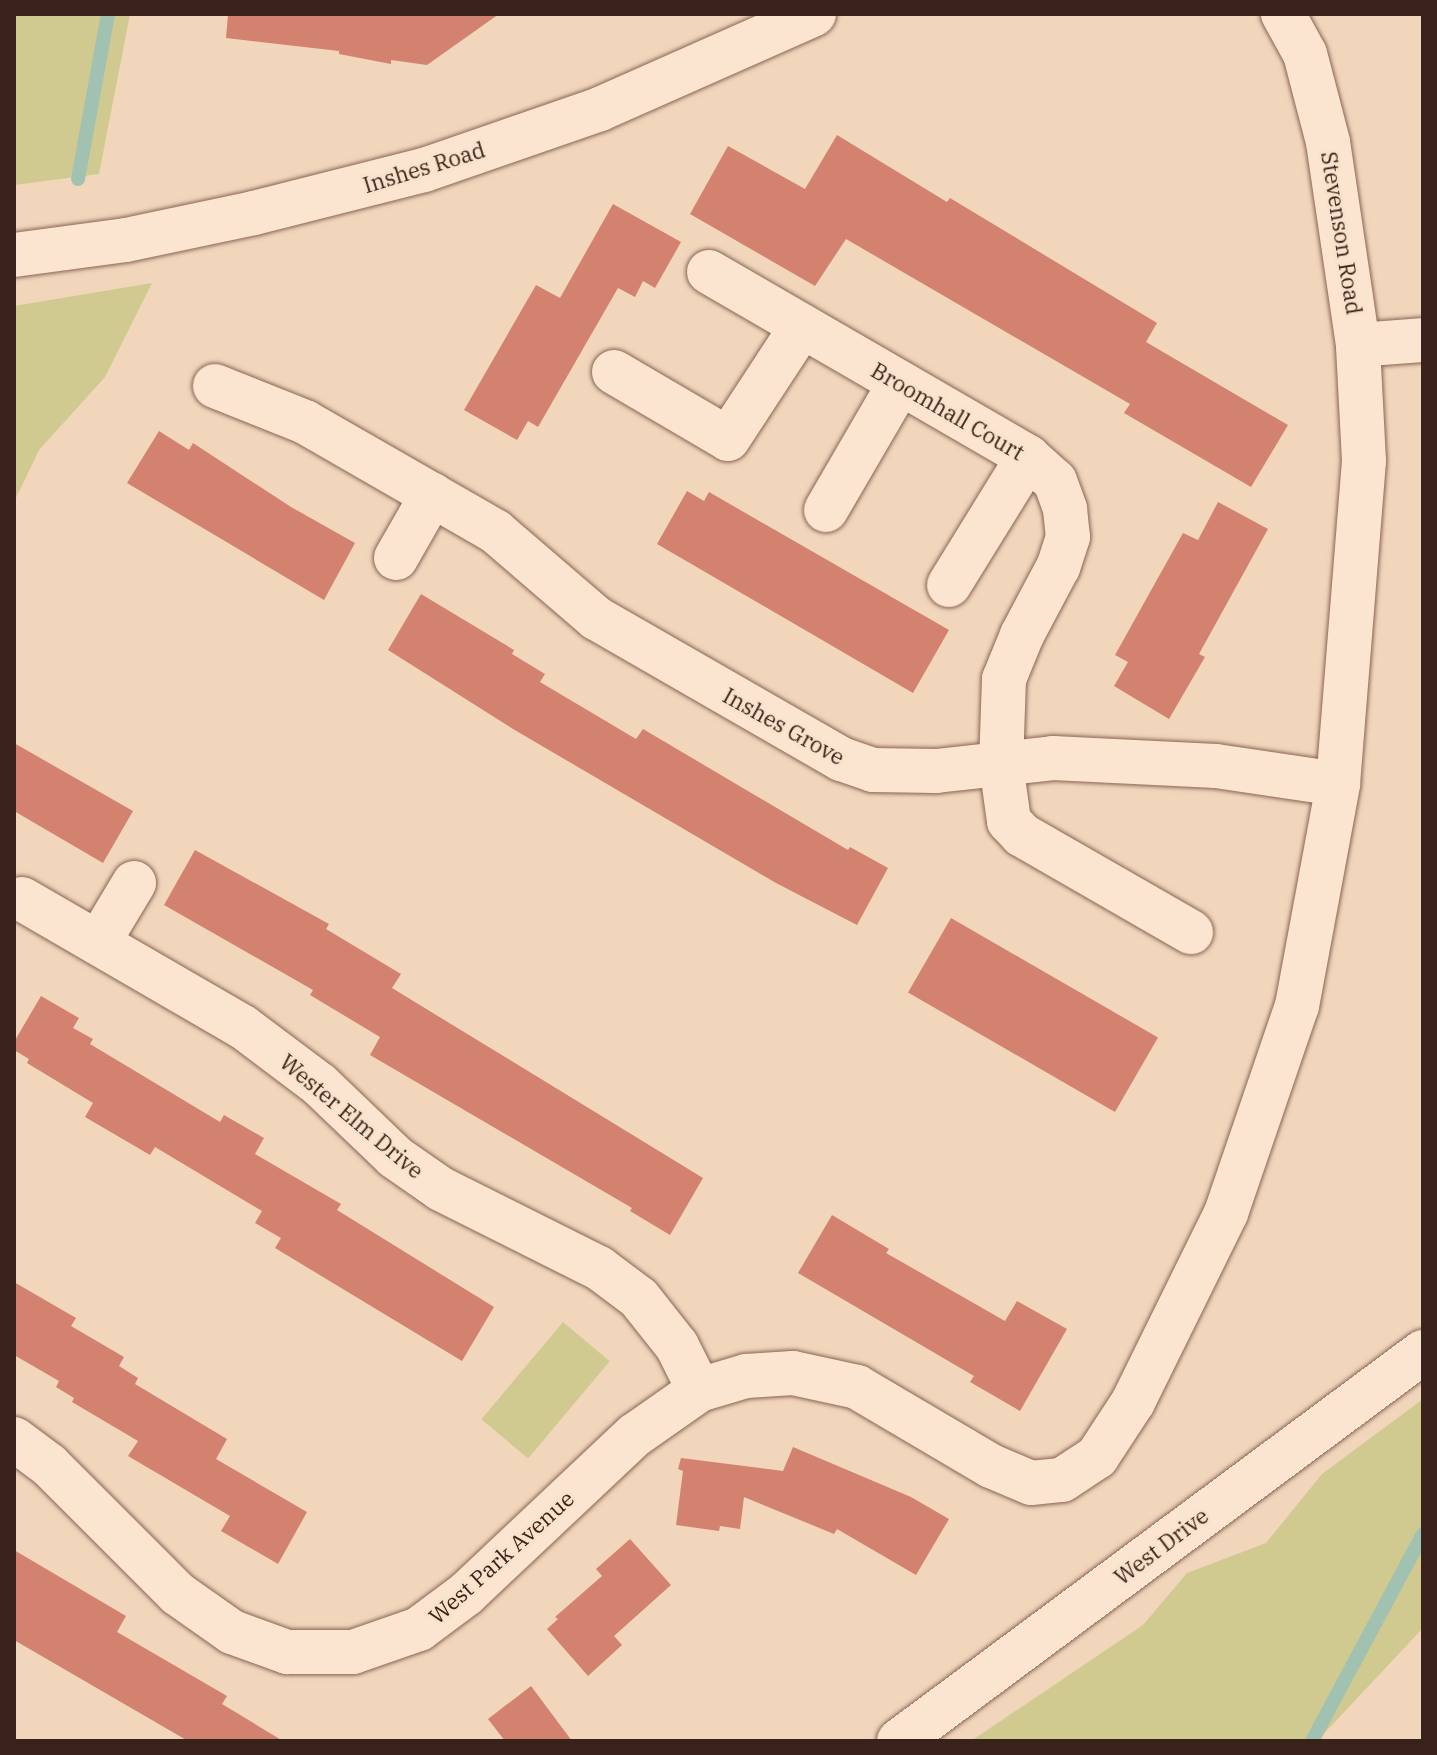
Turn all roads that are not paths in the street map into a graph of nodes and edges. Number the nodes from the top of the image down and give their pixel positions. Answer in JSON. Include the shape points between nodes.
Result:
{"nodes":[{"id":1,"x":814,"y":14,"type":"edge"},
{"id":2,"x":1283,"y":14,"type":"edge"},
{"id":3,"x":14,"y":255,"type":"edge"},
{"id":4,"x":709,"y":272,"type":"dead end"},
{"id":5,"x":802,"y":326,"type":"junction"},
{"id":6,"x":1423,"y":340,"type":"edge"},
{"id":7,"x":1358,"y":345,"type":"junction"},
{"id":8,"x":614,"y":372,"type":"dead end"},
{"id":9,"x":900,"y":383,"type":"junction"},
{"id":10,"x":215,"y":386,"type":"dead end"},
{"id":11,"x":1028,"y":457,"type":"junction"},
{"id":12,"x":432,"y":495,"type":"junction"},
{"id":13,"x":826,"y":510,"type":"dead end"},
{"id":14,"x":396,"y":558,"type":"dead end"},
{"id":15,"x":949,"y":585,"type":"dead end"},
{"id":16,"x":1001,"y":764,"type":"junction"},
{"id":17,"x":1338,"y":784,"type":"junction"},
{"id":18,"x":134,"y":883,"type":"dead end"},
{"id":19,"x":22,"y":899,"type":"dead end"},
{"id":20,"x":1191,"y":932,"type":"dead end"},
{"id":21,"x":98,"y":943,"type":"junction"},
{"id":22,"x":1423,"y":1352,"type":"edge"},
{"id":23,"x":699,"y":1390,"type":"junction"},
{"id":24,"x":14,"y":1439,"type":"edge"},
{"id":25,"x":899,"y":1741,"type":"edge"}],
"edges":[{"from":1,"to":3,"type":"street","name":"Inshes Road","via":[[600,109],[424,170],[126,240]]},
{"from":2,"to":7,"type":"street","name":"Stevenson Road","via":[[1305,54],[1328,142]]},
{"from":4,"to":5,"type":"street","name":"Broomhall Court"},
{"from":5,"to":8,"type":"street","via":[[728,439]]},
{"from":5,"to":9,"type":"street","name":"Broomhall Court"},
{"from":6,"to":7,"type":"street"},
{"from":7,"to":17,"type":"street","name":"Stevenson Road","via":[[1364,461]]},
{"from":9,"to":11,"type":"street","name":"Broomhall Court"},
{"from":9,"to":13,"type":"street"},
{"from":10,"to":12,"type":"street","name":"Inshes Grove","via":[[305,422]]},
{"from":11,"to":15,"type":"street"},
{"from":11,"to":16,"type":"street","name":"Broomhall Court","via":[[1055,481],[1068,537],[1004,679]]},
{"from":12,"to":14,"type":"street"},
{"from":12,"to":16,"type":"street","name":"Inshes Grove","via":[[496,532],[596,618],[841,759],[873,770]]},
{"from":16,"to":17,"type":"street","name":"Inshes Grove","via":[[1053,758],[1216,766]]},
{"from":16,"to":20,"type":"street","name":"Broomhall Court","via":[[1009,821],[1022,835]]},
{"from":17,"to":23,"type":"street","name":"West Park Avenue","via":[[1297,1006],[1226,1213],[1133,1402],[1097,1457],[1062,1480],[1031,1483],[991,1466],[857,1387],[793,1373],[746,1376]]},
{"from":18,"to":21,"type":"street"},
{"from":19,"to":21,"type":"street","name":"Wester Elm Drive"},
{"from":21,"to":23,"type":"street","name":"Wester Elm Drive","via":[[243,1027],[319,1084],[395,1157],[441,1189],[599,1268],[639,1298],[677,1346]]},
{"from":22,"to":25,"type":"street","name":"West Drive"},
{"from":23,"to":24,"type":"street","name":"West Park Avenue","via":[[635,1435],[466,1594],[419,1629],[353,1652],[287,1652],[232,1632],[178,1594],[49,1465]]}]}
